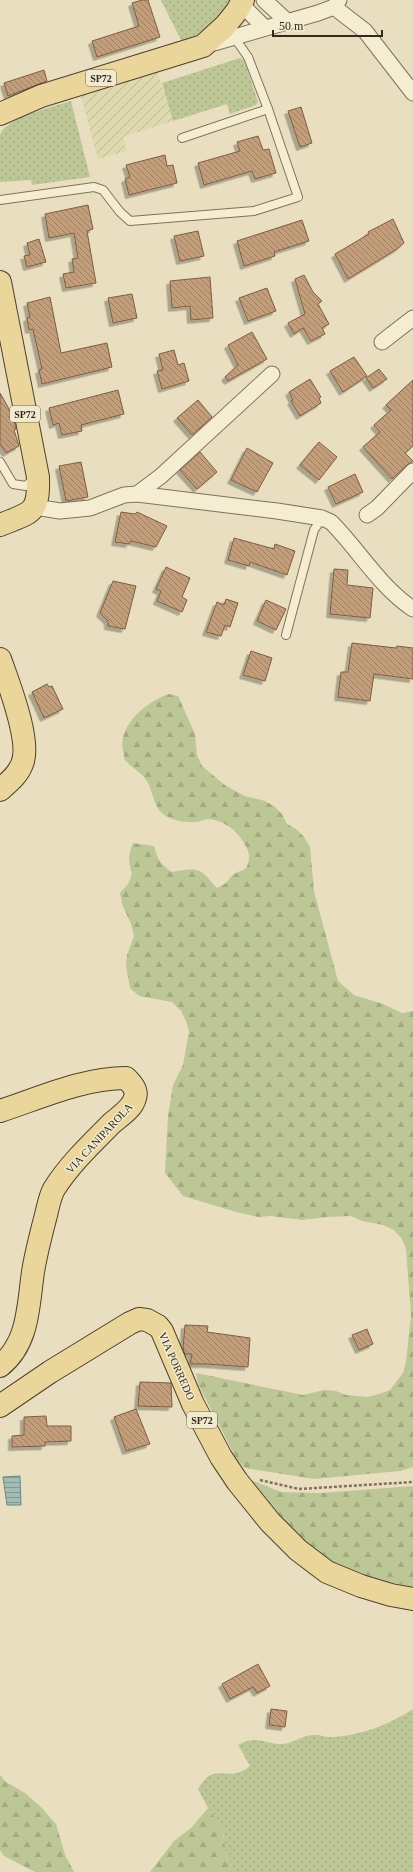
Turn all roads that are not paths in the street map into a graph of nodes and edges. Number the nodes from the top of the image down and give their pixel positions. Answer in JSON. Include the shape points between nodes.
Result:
{"nodes":[{"id":1,"x":264,"y":0,"type":"edge"},
{"id":2,"x":242,"y":2,"type":"edge"},
{"id":3,"x":336,"y":3,"type":"edge"},
{"id":4,"x":288,"y":22,"type":"junction"},
{"id":5,"x":265,"y":28,"type":"junction"},
{"id":6,"x":234,"y":37,"type":"junction"},
{"id":7,"x":203,"y":46,"type":"junction"},
{"id":8,"x":413,"y":93,"type":"edge"},
{"id":9,"x":268,"y":109,"type":"junction"},
{"id":10,"x":0,"y":114,"type":"edge"},
{"id":11,"x":182,"y":138,"type":"dead end"},
{"id":12,"x":0,"y":200,"type":"edge"},
{"id":13,"x":0,"y":282,"type":"edge"},
{"id":14,"x":413,"y":318,"type":"edge"},
{"id":15,"x":382,"y":342,"type":"dead end"},
{"id":16,"x":272,"y":374,"type":"dead end"},
{"id":17,"x":30,"y":439,"type":"junction"},
{"id":18,"x":0,"y":462,"type":"edge"},
{"id":19,"x":413,"y":471,"type":"edge"},
{"id":20,"x":136,"y":494,"type":"junction"},
{"id":21,"x":35,"y":507,"type":"junction"},
{"id":22,"x":367,"y":515,"type":"dead end"},
{"id":23,"x":322,"y":518,"type":"junction"},
{"id":24,"x":0,"y":525,"type":"edge"},
{"id":25,"x":413,"y":609,"type":"edge"},
{"id":26,"x":286,"y":635,"type":"dead end"},
{"id":27,"x":0,"y":659,"type":"edge"},
{"id":28,"x":0,"y":790,"type":"edge"},
{"id":29,"x":0,"y":1111,"type":"edge"},
{"id":30,"x":0,"y":1366,"type":"edge"},
{"id":31,"x":0,"y":1406,"type":"edge"},
{"id":32,"x":413,"y":1599,"type":"edge"}],
"edges":[{"from":1,"to":4,"type":"street"},
{"from":2,"to":5,"type":"street"},
{"from":2,"to":7,"type":"main road","number":"SP72","via":[[225,26]]},
{"from":3,"to":4,"type":"street"},
{"from":3,"to":8,"type":"street","via":[[365,31]]},
{"from":4,"to":5,"type":"street"},
{"from":5,"to":6,"type":"street"},
{"from":6,"to":7,"type":"street"},
{"from":6,"to":9,"type":"lane","via":[[248,57]]},
{"from":7,"to":10,"type":"main road","number":"SP72","via":[[42,96]]},
{"from":9,"to":11,"type":"lane"},
{"from":9,"to":12,"type":"lane","via":[[298,197],[254,211],[130,221],[103,190],[94,187]]},
{"from":13,"to":17,"type":"main road","number":"SP72"},
{"from":14,"to":15,"type":"street"},
{"from":16,"to":20,"type":"street","via":[[161,476]]},
{"from":17,"to":18,"type":"lane","via":[[27,448],[32,474],[26,486],[13,484]]},
{"from":17,"to":21,"type":"main road","number":"SP72","via":[[38,477],[38,498]]},
{"from":19,"to":22,"type":"street"},
{"from":20,"to":21,"type":"street","via":[[90,508],[60,511]]},
{"from":20,"to":23,"type":"street"},
{"from":21,"to":24,"type":"main road"},
{"from":23,"to":25,"type":"street","via":[[331,522],[384,584]]},
{"from":23,"to":26,"type":"lane","via":[[314,530]]},
{"from":27,"to":28,"type":"main road","via":[[19,719],[24,755],[23,764],[16,775]]},
{"from":29,"to":30,"type":"main road","name":"VIA CANIPAROLA","via":[[84,1084],[112,1078],[126,1078],[133,1084],[135,1092],[135,1098],[124,1113],[67,1171],[53,1191],[40,1235],[21,1340],[10,1359]]},
{"from":31,"to":32,"type":"main road","name":"VIA PORREDO","number":"SP72","via":[[124,1326],[139,1319],[147,1320],[162,1331],[193,1404],[221,1457],[270,1522],[298,1550],[327,1572],[369,1588]]}]}
